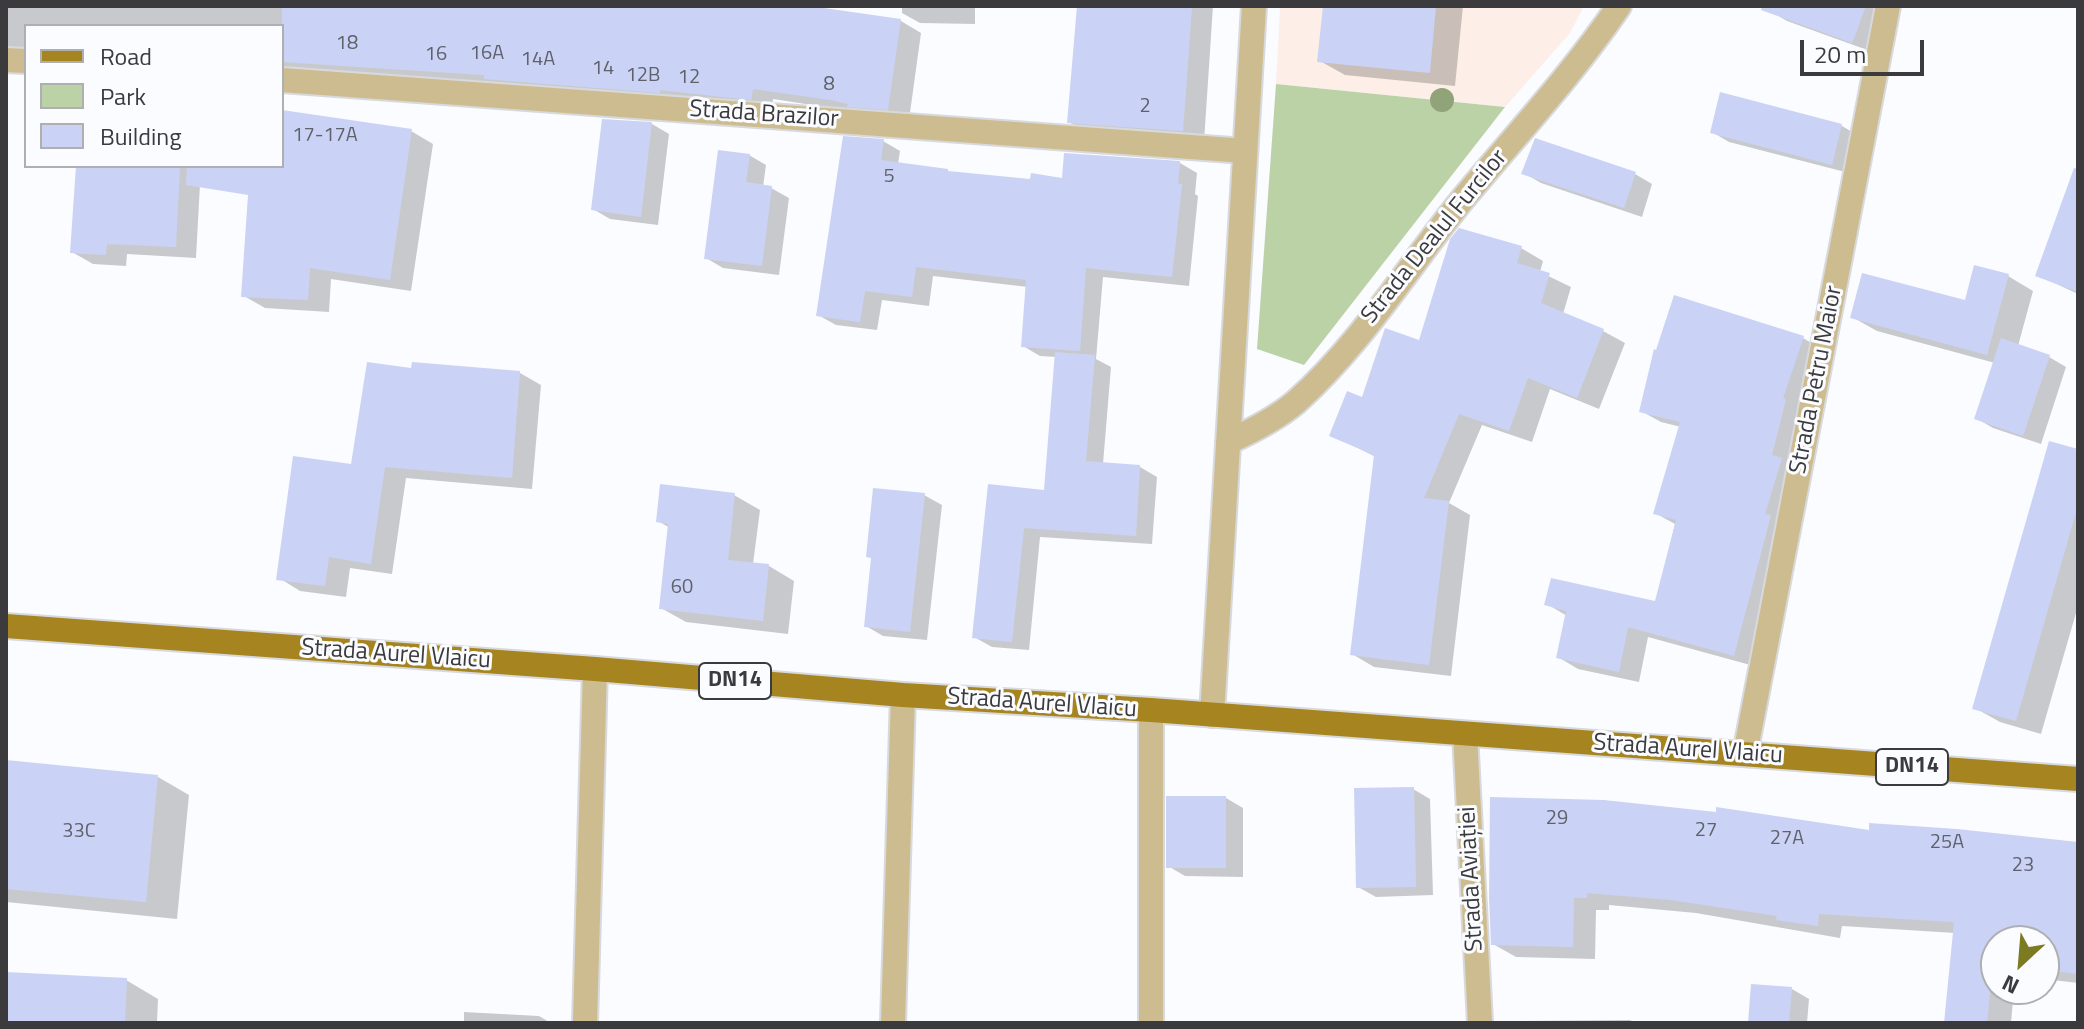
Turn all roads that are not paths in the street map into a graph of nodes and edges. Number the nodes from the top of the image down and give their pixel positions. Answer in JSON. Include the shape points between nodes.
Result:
{"nodes":[{"id":1,"x":1254,"y":6,"type":"edge"},
{"id":2,"x":1619,"y":6,"type":"edge"},
{"id":3,"x":1888,"y":6,"type":"edge"},
{"id":4,"x":284,"y":80,"type":"edge"},
{"id":5,"x":1245,"y":151,"type":"junction"},
{"id":6,"x":1228,"y":442,"type":"junction"},
{"id":7,"x":6,"y":626,"type":"edge"},
{"id":8,"x":595,"y":669,"type":"junction"},
{"id":9,"x":903,"y":695,"type":"junction"},
{"id":10,"x":1151,"y":710,"type":"junction"},
{"id":11,"x":1212,"y":715,"type":"junction"},
{"id":12,"x":1465,"y":734,"type":"junction"},
{"id":13,"x":1745,"y":754,"type":"junction"},
{"id":14,"x":2078,"y":779,"type":"edge"},
{"id":15,"x":585,"y":1023,"type":"edge"},
{"id":16,"x":893,"y":1023,"type":"edge"},
{"id":17,"x":1151,"y":1023,"type":"edge"},
{"id":18,"x":1480,"y":1023,"type":"edge"}],
"edges":[{"from":1,"to":5,"type":"street"},
{"from":2,"to":6,"type":"street","name":"Strada Dealul Furcilor","via":[[1336,362],[1294,403]]},
{"from":3,"to":13,"type":"street","name":"Strada Petru Maior"},
{"from":4,"to":5,"type":"street","name":"Strada Brazilor"},
{"from":5,"to":6,"type":"street"},
{"from":6,"to":11,"type":"street"},
{"from":7,"to":8,"type":"main road","name":"Strada Aurel Vlaicu","number":"DN14"},
{"from":8,"to":9,"type":"main road","name":"Strada Aurel Vlaicu","number":"DN14"},
{"from":8,"to":15,"type":"street"},
{"from":9,"to":10,"type":"main road","name":"Strada Aurel Vlaicu","number":"DN14"},
{"from":9,"to":16,"type":"street"},
{"from":10,"to":11,"type":"main road","name":"Strada Aurel Vlaicu","number":"DN14"},
{"from":10,"to":17,"type":"street"},
{"from":11,"to":12,"type":"main road","name":"Strada Aurel Vlaicu","number":"DN14"},
{"from":12,"to":13,"type":"main road","name":"Strada Aurel Vlaicu","number":"DN14"},
{"from":12,"to":18,"type":"street","name":"Strada Aviației"},
{"from":13,"to":14,"type":"main road","name":"Strada Aurel Vlaicu","number":"DN14"}]}
